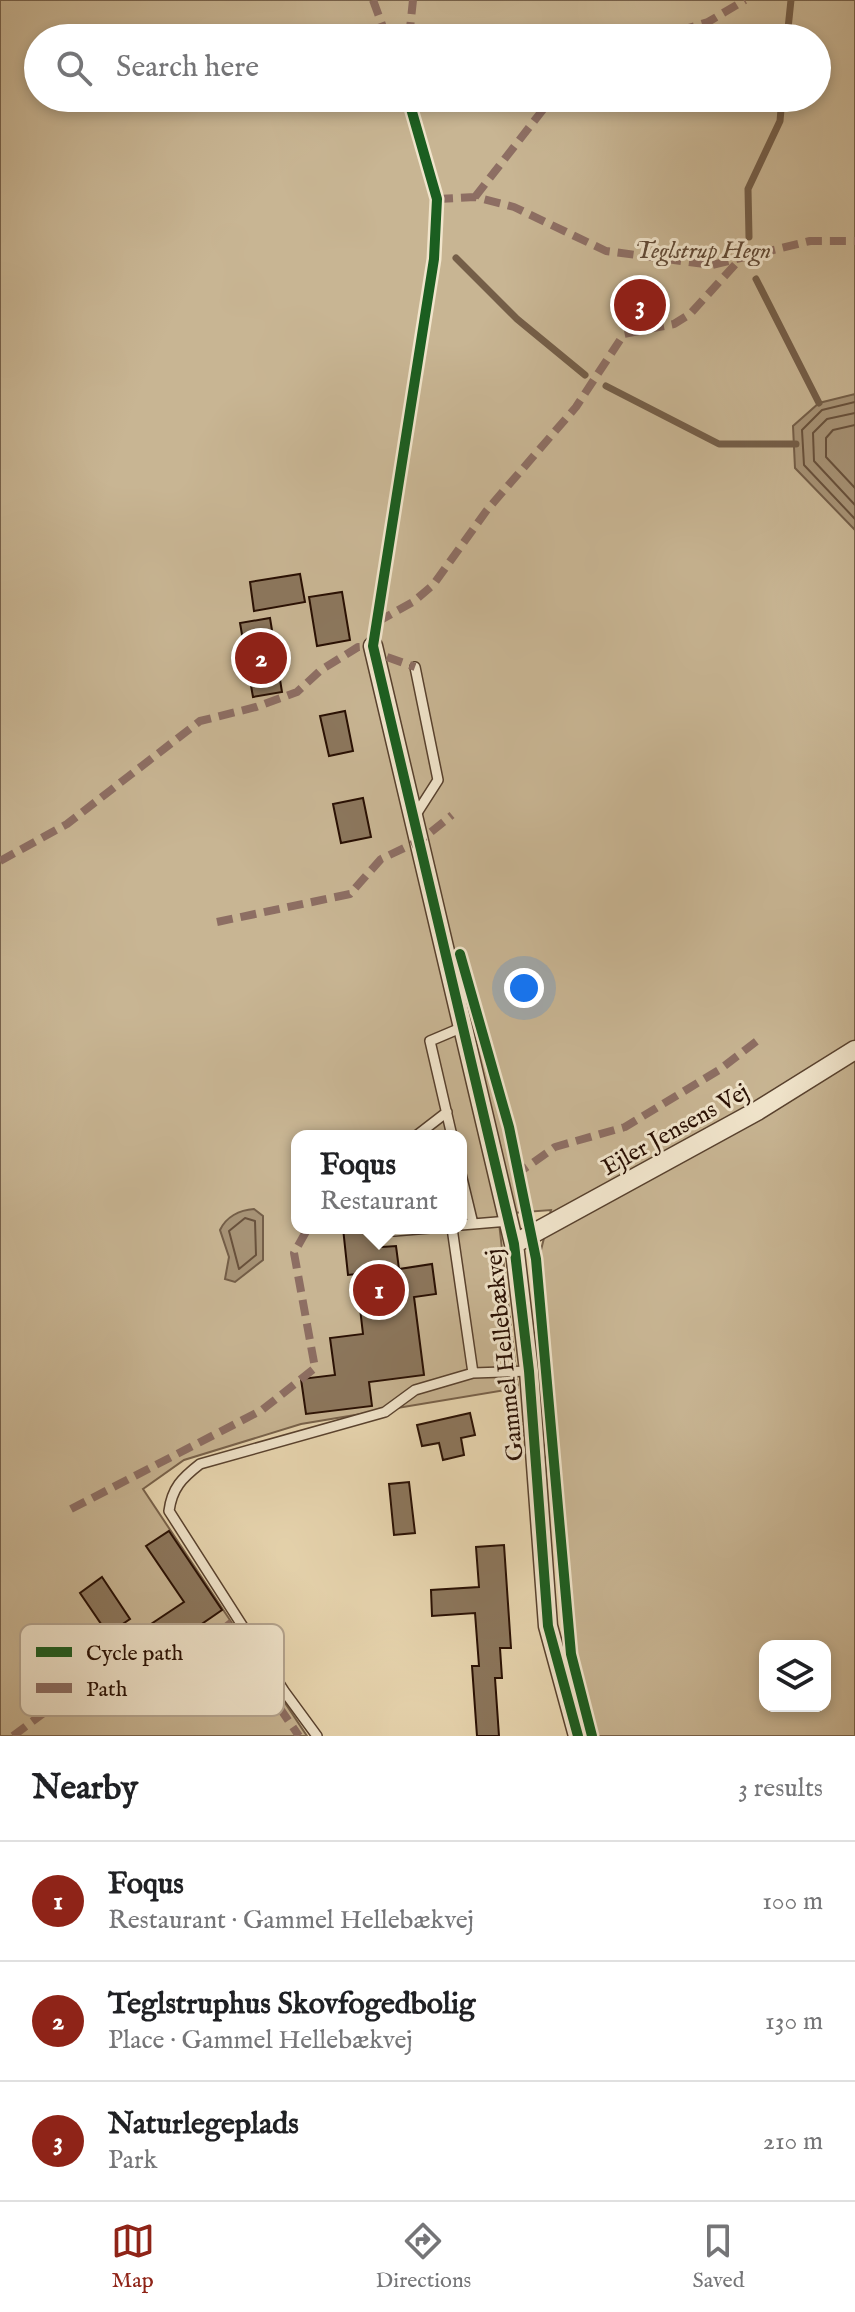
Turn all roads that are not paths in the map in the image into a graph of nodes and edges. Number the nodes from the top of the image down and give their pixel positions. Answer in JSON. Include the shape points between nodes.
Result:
{"nodes":[{"id":1,"x":373,"y":646,"type":"dead end"},
{"id":2,"x":415,"y":667,"type":"dead end"},
{"id":3,"x":415,"y":816,"type":"junction"},
{"id":4,"x":464,"y":1027,"type":"junction"},
{"id":5,"x":855,"y":1050,"type":"edge"},
{"id":6,"x":447,"y":1112,"type":"junction"},
{"id":7,"x":424,"y":1130,"type":"edge"},
{"id":8,"x":451,"y":1130,"type":"edge"},
{"id":9,"x":467,"y":1199,"type":"edge"},
{"id":10,"x":509,"y":1221,"type":"junction"},
{"id":11,"x":467,"y":1224,"type":"edge"},
{"id":12,"x":473,"y":1224,"type":"junction"},
{"id":13,"x":453,"y":1234,"type":"edge"},
{"id":14,"x":514,"y":1244,"type":"junction"},
{"id":15,"x":529,"y":1371,"type":"junction"},
{"id":16,"x":473,"y":1373,"type":"junction"},
{"id":17,"x":241,"y":1624,"type":"edge"},
{"id":18,"x":284,"y":1691,"type":"edge"},
{"id":19,"x":317,"y":1736,"type":"edge"},
{"id":20,"x":578,"y":1736,"type":"edge"}],
"edges":[{"from":1,"to":3,"type":"street","name":"Gammel Hellebækvej"},
{"from":2,"to":3,"type":"lane","via":[[438,780]]},
{"from":3,"to":4,"type":"street","name":"Gammel Hellebækvej"},
{"from":4,"to":6,"type":"lane","via":[[430,1041]]},
{"from":4,"to":10,"type":"street","name":"Gammel Hellebækvej"},
{"from":5,"to":14,"type":"street","name":"Ejler Jensens Vej","via":[[757,1111]]},
{"from":6,"to":7,"type":"lane"},
{"from":6,"to":8,"type":"lane"},
{"from":9,"to":12,"type":"lane"},
{"from":10,"to":12,"type":"lane"},
{"from":10,"to":14,"type":"street","name":"Gammel Hellebækvej"},
{"from":11,"to":12,"type":"lane"},
{"from":13,"to":16,"type":"lane"},
{"from":14,"to":15,"type":"street","name":"Gammel Hellebækvej"},
{"from":15,"to":16,"type":"lane"},
{"from":15,"to":20,"type":"street","name":"Gammel Hellebækvej","via":[[548,1626]]},
{"from":16,"to":17,"type":"lane","via":[[415,1390],[385,1412],[200,1464],[181,1479],[169,1511]]},
{"from":18,"to":19,"type":"lane"}]}
